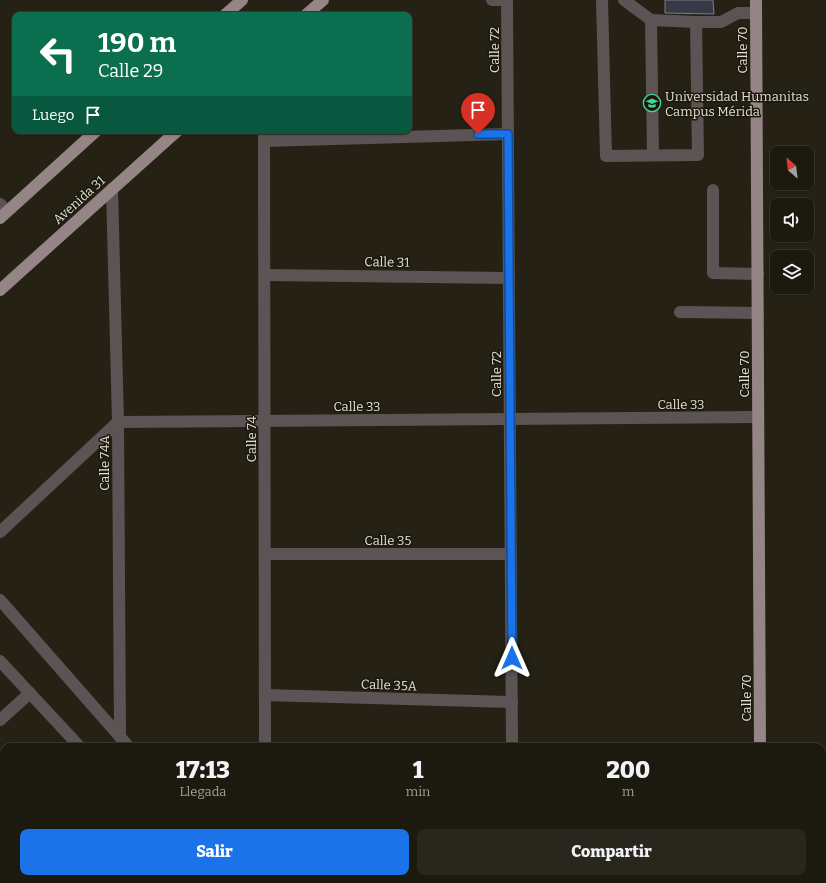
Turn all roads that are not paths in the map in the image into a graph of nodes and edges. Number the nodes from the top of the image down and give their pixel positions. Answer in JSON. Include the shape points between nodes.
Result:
{"nodes":[{"id":1,"x":242,"y":0,"type":"edge"},
{"id":2,"x":323,"y":0,"type":"edge"},
{"id":3,"x":492,"y":0,"type":"edge"},
{"id":4,"x":507,"y":0,"type":"edge"},
{"id":5,"x":602,"y":0,"type":"edge"},
{"id":6,"x":624,"y":0,"type":"edge"},
{"id":7,"x":756,"y":0,"type":"edge"},
{"id":8,"x":228,"y":12,"type":"edge"},
{"id":9,"x":309,"y":12,"type":"edge"},
{"id":10,"x":756,"y":13,"type":"junction"},
{"id":11,"x":652,"y":20,"type":"junction"},
{"id":12,"x":696,"y":22,"type":"junction"},
{"id":13,"x":92,"y":134,"type":"edge"},
{"id":14,"x":174,"y":134,"type":"edge"},
{"id":15,"x":508,"y":134,"type":"junction"},
{"id":16,"x":264,"y":136,"type":"edge"},
{"id":17,"x":653,"y":155,"type":"junction"},
{"id":18,"x":112,"y":189,"type":"junction"},
{"id":19,"x":713,"y":190,"type":"dead end"},
{"id":20,"x":2,"y":211,"type":"edge"},
{"id":21,"x":758,"y":274,"type":"junction"},
{"id":22,"x":265,"y":275,"type":"junction"},
{"id":23,"x":509,"y":278,"type":"junction"},
{"id":24,"x":0,"y":290,"type":"edge"},
{"id":25,"x":680,"y":312,"type":"dead end"},
{"id":26,"x":758,"y":312,"type":"junction"},
{"id":27,"x":758,"y":417,"type":"junction"},
{"id":28,"x":510,"y":419,"type":"junction"},
{"id":29,"x":265,"y":421,"type":"junction"},
{"id":30,"x":118,"y":422,"type":"junction"},
{"id":31,"x":0,"y":532,"type":"edge"},
{"id":32,"x":266,"y":554,"type":"junction"},
{"id":33,"x":511,"y":554,"type":"junction"},
{"id":34,"x":0,"y":600,"type":"edge"},
{"id":35,"x":0,"y":661,"type":"edge"},
{"id":36,"x":30,"y":693,"type":"junction"},
{"id":37,"x":264,"y":695,"type":"junction"},
{"id":38,"x":512,"y":702,"type":"junction"},
{"id":39,"x":0,"y":720,"type":"edge"},
{"id":40,"x":120,"y":737,"type":"junction"},
{"id":41,"x":76,"y":743,"type":"edge"},
{"id":42,"x":125,"y":743,"type":"edge"},
{"id":43,"x":265,"y":743,"type":"edge"},
{"id":44,"x":512,"y":743,"type":"edge"},
{"id":45,"x":760,"y":743,"type":"edge"}],
"edges":[{"from":1,"to":8,"type":"main road"},
{"from":2,"to":9,"type":"main road"},
{"from":3,"to":4,"type":"street"},
{"from":4,"to":15,"type":"street","name":"Calle 72"},
{"from":5,"to":17,"type":"street","via":[[606,156]]},
{"from":6,"to":11,"type":"street"},
{"from":7,"to":10,"type":"main road","name":"Calle 70"},
{"from":10,"to":12,"type":"street","via":[[738,13],[721,22]]},
{"from":10,"to":21,"type":"main road","name":"Calle 70"},
{"from":11,"to":12,"type":"street"},
{"from":11,"to":17,"type":"street"},
{"from":12,"to":17,"type":"street","via":[[698,155]]},
{"from":13,"to":20,"type":"main road"},
{"from":14,"to":18,"type":"main road","name":"Avenida 31"},
{"from":15,"to":16,"type":"street"},
{"from":15,"to":23,"type":"street","name":"Calle 72"},
{"from":16,"to":22,"type":"street","name":"Calle 74"},
{"from":18,"to":24,"type":"main road","name":"Avenida 31"},
{"from":18,"to":30,"type":"street","name":"Calle 74A"},
{"from":19,"to":21,"type":"street","via":[[713,273]]},
{"from":21,"to":26,"type":"main road","name":"Calle 70"},
{"from":22,"to":23,"type":"street","name":"Calle 31"},
{"from":22,"to":29,"type":"street","name":"Calle 74"},
{"from":23,"to":28,"type":"street","name":"Calle 72"},
{"from":25,"to":26,"type":"street"},
{"from":26,"to":27,"type":"main road","name":"Calle 70"},
{"from":27,"to":28,"type":"street","name":"Calle 33"},
{"from":27,"to":45,"type":"main road","name":"Calle 70"},
{"from":28,"to":29,"type":"street","name":"Calle 33"},
{"from":28,"to":33,"type":"street","name":"Calle 72"},
{"from":29,"to":30,"type":"street","name":"Calle 33"},
{"from":29,"to":32,"type":"street","name":"Calle 74"},
{"from":30,"to":31,"type":"street"},
{"from":30,"to":40,"type":"street","name":"Calle 74A"},
{"from":32,"to":33,"type":"street","name":"Calle 35"},
{"from":32,"to":37,"type":"street","name":"Calle 74"},
{"from":33,"to":38,"type":"street","name":"Calle 72"},
{"from":34,"to":40,"type":"street"},
{"from":35,"to":36,"type":"street"},
{"from":36,"to":39,"type":"street"},
{"from":36,"to":41,"type":"street"},
{"from":37,"to":38,"type":"street","name":"Calle 35A"},
{"from":37,"to":43,"type":"street","name":"Calle 74"},
{"from":38,"to":44,"type":"street","name":"Calle 72"},
{"from":40,"to":42,"type":"street"}]}
